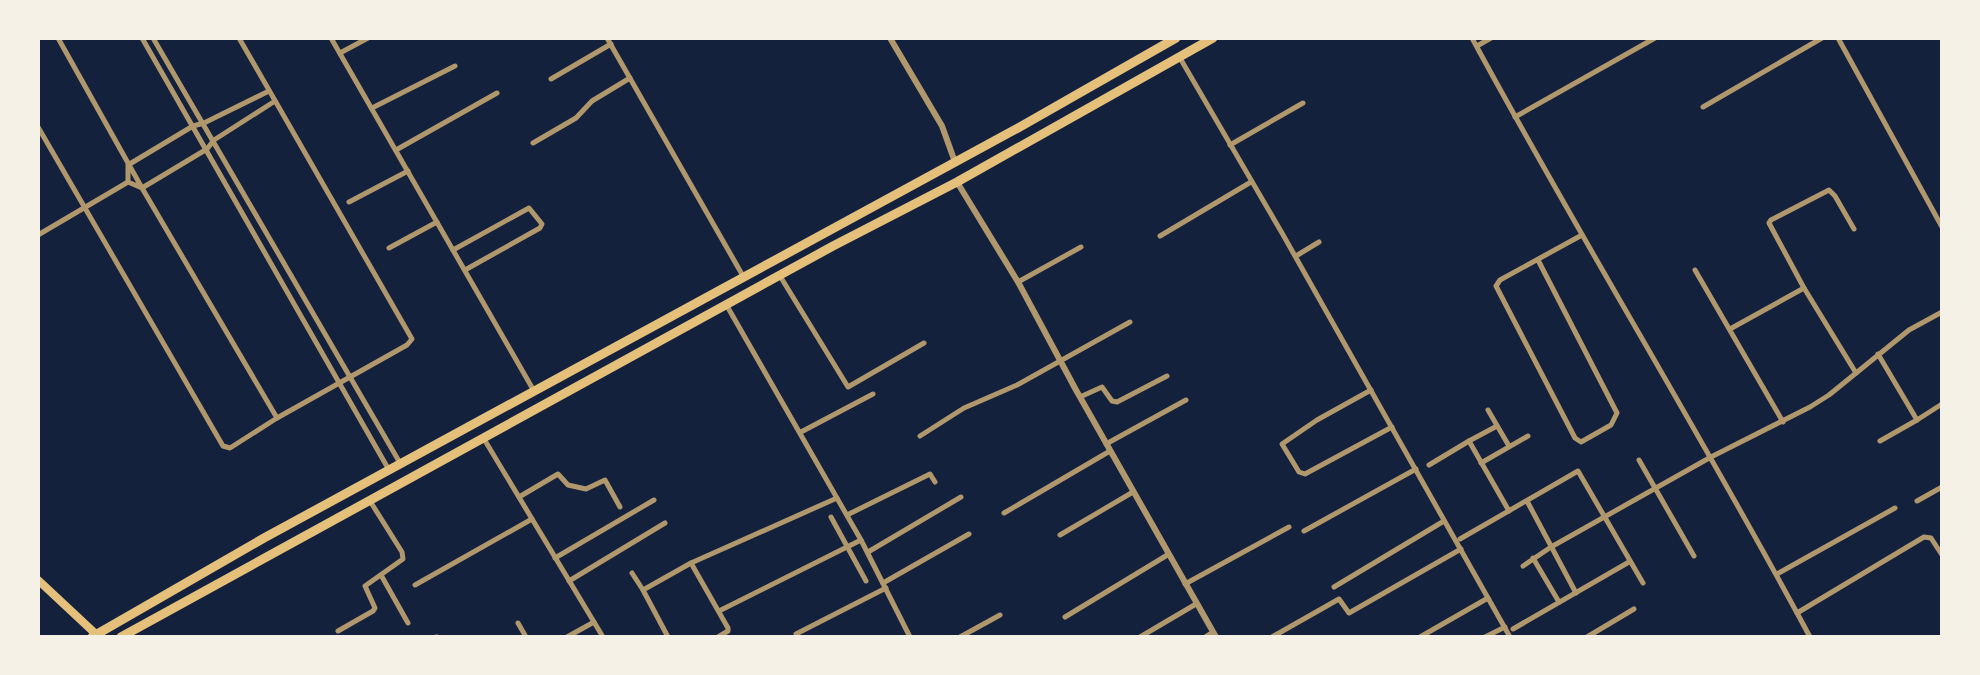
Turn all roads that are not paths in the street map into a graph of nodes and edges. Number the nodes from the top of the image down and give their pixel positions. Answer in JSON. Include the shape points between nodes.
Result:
{"nodes":[{"id":1,"x":58,"y":38,"type":"edge"},
{"id":2,"x":142,"y":38,"type":"edge"},
{"id":3,"x":153,"y":38,"type":"edge"},
{"id":4,"x":239,"y":38,"type":"edge"},
{"id":5,"x":331,"y":38,"type":"edge"},
{"id":6,"x":368,"y":38,"type":"edge"},
{"id":7,"x":890,"y":38,"type":"edge"},
{"id":8,"x":1213,"y":38,"type":"edge"},
{"id":9,"x":1472,"y":38,"type":"edge"},
{"id":10,"x":1491,"y":38,"type":"edge"},
{"id":11,"x":1655,"y":38,"type":"edge"},
{"id":12,"x":1822,"y":38,"type":"edge"},
{"id":13,"x":1838,"y":38,"type":"edge"},
{"id":14,"x":1170,"y":40,"type":"edge"},
{"id":15,"x":609,"y":41,"type":"edge"},
{"id":16,"x":1477,"y":46,"type":"junction"},
{"id":17,"x":340,"y":53,"type":"junction"},
{"id":18,"x":1179,"y":57,"type":"junction"},
{"id":19,"x":455,"y":66,"type":"dead end"},
{"id":20,"x":630,"y":78,"type":"junction"},
{"id":21,"x":551,"y":79,"type":"dead end"},
{"id":22,"x":269,"y":91,"type":"junction"},
{"id":23,"x":497,"y":93,"type":"dead end"},
{"id":24,"x":275,"y":101,"type":"junction"},
{"id":25,"x":1303,"y":103,"type":"dead end"},
{"id":26,"x":1703,"y":107,"type":"dead end"},
{"id":27,"x":372,"y":108,"type":"junction"},
{"id":28,"x":1515,"y":117,"type":"junction"},
{"id":29,"x":204,"y":123,"type":"junction"},
{"id":30,"x":193,"y":126,"type":"junction"},
{"id":31,"x":38,"y":127,"type":"edge"},
{"id":32,"x":214,"y":140,"type":"junction"},
{"id":33,"x":533,"y":143,"type":"dead end"},
{"id":34,"x":1230,"y":145,"type":"junction"},
{"id":35,"x":207,"y":149,"type":"junction"},
{"id":36,"x":396,"y":150,"type":"junction"},
{"id":37,"x":955,"y":162,"type":"junction"},
{"id":38,"x":128,"y":165,"type":"junction"},
{"id":39,"x":408,"y":171,"type":"junction"},
{"id":40,"x":128,"y":182,"type":"junction"},
{"id":41,"x":957,"y":182,"type":"junction"},
{"id":42,"x":1251,"y":182,"type":"junction"},
{"id":43,"x":142,"y":188,"type":"junction"},
{"id":44,"x":349,"y":202,"type":"dead end"},
{"id":45,"x":85,"y":208,"type":"junction"},
{"id":46,"x":437,"y":222,"type":"junction"},
{"id":47,"x":1942,"y":227,"type":"edge"},
{"id":48,"x":1854,"y":229,"type":"dead end"},
{"id":49,"x":38,"y":235,"type":"edge"},
{"id":50,"x":1582,"y":235,"type":"junction"},
{"id":51,"x":1160,"y":236,"type":"dead end"},
{"id":52,"x":1319,"y":242,"type":"dead end"},
{"id":53,"x":1081,"y":247,"type":"dead end"},
{"id":54,"x":389,"y":248,"type":"dead end"},
{"id":55,"x":453,"y":250,"type":"junction"},
{"id":56,"x":1295,"y":256,"type":"junction"},
{"id":57,"x":1538,"y":260,"type":"junction"},
{"id":58,"x":465,"y":270,"type":"junction"},
{"id":59,"x":1695,"y":270,"type":"dead end"},
{"id":60,"x":289,"y":271,"type":"junction"},
{"id":61,"x":743,"y":276,"type":"junction"},
{"id":62,"x":780,"y":276,"type":"junction"},
{"id":63,"x":280,"y":277,"type":"junction"},
{"id":64,"x":1018,"y":282,"type":"junction"},
{"id":65,"x":1804,"y":288,"type":"junction"},
{"id":66,"x":727,"y":306,"type":"junction"},
{"id":67,"x":1942,"y":312,"type":"edge"},
{"id":68,"x":1130,"y":322,"type":"dead end"},
{"id":69,"x":1730,"y":329,"type":"junction"},
{"id":70,"x":625,"y":341,"type":"junction"},
{"id":71,"x":924,"y":343,"type":"dead end"},
{"id":72,"x":1878,"y":354,"type":"junction"},
{"id":73,"x":634,"y":356,"type":"junction"},
{"id":74,"x":1060,"y":361,"type":"junction"},
{"id":75,"x":1856,"y":373,"type":"junction"},
{"id":76,"x":350,"y":376,"type":"junction"},
{"id":77,"x":1167,"y":376,"type":"dead end"},
{"id":78,"x":339,"y":382,"type":"junction"},
{"id":79,"x":1371,"y":390,"type":"junction"},
{"id":80,"x":534,"y":391,"type":"junction"},
{"id":81,"x":873,"y":394,"type":"dead end"},
{"id":82,"x":1080,"y":397,"type":"junction"},
{"id":83,"x":1186,"y":400,"type":"dead end"},
{"id":84,"x":1942,"y":404,"type":"edge"},
{"id":85,"x":1488,"y":410,"type":"dead end"},
{"id":86,"x":277,"y":418,"type":"junction"},
{"id":87,"x":1917,"y":420,"type":"junction"},
{"id":88,"x":1783,"y":422,"type":"junction"},
{"id":89,"x":1497,"y":426,"type":"junction"},
{"id":90,"x":1392,"y":427,"type":"junction"},
{"id":91,"x":801,"y":432,"type":"junction"},
{"id":92,"x":920,"y":436,"type":"dead end"},
{"id":93,"x":1528,"y":436,"type":"dead end"},
{"id":94,"x":484,"y":438,"type":"junction"},
{"id":95,"x":1469,"y":441,"type":"junction"},
{"id":96,"x":1880,"y":441,"type":"dead end"},
{"id":97,"x":1106,"y":444,"type":"junction"},
{"id":98,"x":1509,"y":446,"type":"junction"},
{"id":99,"x":392,"y":448,"type":"junction"},
{"id":100,"x":1110,"y":451,"type":"junction"},
{"id":101,"x":380,"y":454,"type":"junction"},
{"id":102,"x":1711,"y":457,"type":"junction"},
{"id":103,"x":1639,"y":460,"type":"dead end"},
{"id":104,"x":1481,"y":463,"type":"junction"},
{"id":105,"x":400,"y":464,"type":"junction"},
{"id":106,"x":1429,"y":465,"type":"dead end"},
{"id":107,"x":1416,"y":469,"type":"junction"},
{"id":108,"x":389,"y":470,"type":"junction"},
{"id":109,"x":935,"y":482,"type":"dead end"},
{"id":110,"x":1942,"y":487,"type":"edge"},
{"id":111,"x":1656,"y":489,"type":"junction"},
{"id":112,"x":1133,"y":492,"type":"junction"},
{"id":113,"x":519,"y":497,"type":"junction"},
{"id":114,"x":961,"y":497,"type":"dead end"},
{"id":115,"x":837,"y":498,"type":"junction"},
{"id":116,"x":654,"y":500,"type":"dead end"},
{"id":117,"x":370,"y":501,"type":"junction"},
{"id":118,"x":1527,"y":501,"type":"junction"},
{"id":119,"x":1917,"y":501,"type":"dead end"},
{"id":120,"x":620,"y":507,"type":"dead end"},
{"id":121,"x":1895,"y":508,"type":"dead end"},
{"id":122,"x":1509,"y":511,"type":"junction"},
{"id":123,"x":1004,"y":513,"type":"dead end"},
{"id":124,"x":847,"y":515,"type":"junction"},
{"id":125,"x":831,"y":517,"type":"dead end"},
{"id":126,"x":1604,"y":518,"type":"junction"},
{"id":127,"x":532,"y":519,"type":"junction"},
{"id":128,"x":1444,"y":521,"type":"junction"},
{"id":129,"x":665,"y":523,"type":"dead end"},
{"id":130,"x":1289,"y":527,"type":"dead end"},
{"id":131,"x":1304,"y":531,"type":"dead end"},
{"id":132,"x":969,"y":534,"type":"dead end"},
{"id":133,"x":1060,"y":535,"type":"dead end"},
{"id":134,"x":1460,"y":539,"type":"dead end"},
{"id":135,"x":861,"y":540,"type":"junction"},
{"id":136,"x":1551,"y":547,"type":"junction"},
{"id":137,"x":846,"y":548,"type":"junction"},
{"id":138,"x":1461,"y":549,"type":"junction"},
{"id":139,"x":868,"y":552,"type":"junction"},
{"id":140,"x":1169,"y":554,"type":"junction"},
{"id":141,"x":1942,"y":555,"type":"edge"},
{"id":142,"x":1694,"y":556,"type":"dead end"},
{"id":143,"x":555,"y":558,"type":"junction"},
{"id":144,"x":1533,"y":558,"type":"junction"},
{"id":145,"x":1629,"y":562,"type":"junction"},
{"id":146,"x":691,"y":563,"type":"junction"},
{"id":147,"x":1523,"y":566,"type":"dead end"},
{"id":148,"x":632,"y":573,"type":"dead end"},
{"id":149,"x":1777,"y":574,"type":"junction"},
{"id":150,"x":381,"y":575,"type":"junction"},
{"id":151,"x":38,"y":580,"type":"edge"},
{"id":152,"x":569,"y":581,"type":"junction"},
{"id":153,"x":866,"y":581,"type":"dead end"},
{"id":154,"x":1643,"y":583,"type":"dead end"},
{"id":155,"x":1185,"y":584,"type":"junction"},
{"id":156,"x":415,"y":585,"type":"dead end"},
{"id":157,"x":884,"y":585,"type":"junction"},
{"id":158,"x":1334,"y":587,"type":"dead end"},
{"id":159,"x":643,"y":590,"type":"junction"},
{"id":160,"x":1576,"y":593,"type":"junction"},
{"id":161,"x":1488,"y":598,"type":"junction"},
{"id":162,"x":1559,"y":602,"type":"junction"},
{"id":163,"x":1196,"y":604,"type":"junction"},
{"id":164,"x":1634,"y":609,"type":"dead end"},
{"id":165,"x":719,"y":611,"type":"junction"},
{"id":166,"x":1797,"y":613,"type":"junction"},
{"id":167,"x":1000,"y":615,"type":"dead end"},
{"id":168,"x":1065,"y":617,"type":"dead end"},
{"id":169,"x":594,"y":622,"type":"junction"},
{"id":170,"x":408,"y":623,"type":"dead end"},
{"id":171,"x":518,"y":623,"type":"dead end"},
{"id":172,"x":1505,"y":627,"type":"junction"},
{"id":173,"x":1513,"y":629,"type":"dead end"},
{"id":174,"x":338,"y":631,"type":"dead end"},
{"id":175,"x":796,"y":634,"type":"dead end"},
{"id":176,"x":1214,"y":635,"type":"edge"},
{"id":177,"x":96,"y":636,"type":"edge"},
{"id":178,"x":121,"y":637,"type":"edge"},
{"id":179,"x":526,"y":637,"type":"edge"},
{"id":180,"x":567,"y":637,"type":"edge"},
{"id":181,"x":603,"y":637,"type":"edge"},
{"id":182,"x":668,"y":637,"type":"edge"},
{"id":183,"x":718,"y":637,"type":"edge"},
{"id":184,"x":910,"y":637,"type":"edge"},
{"id":185,"x":960,"y":637,"type":"edge"},
{"id":186,"x":1140,"y":637,"type":"edge"},
{"id":187,"x":1205,"y":637,"type":"edge"},
{"id":188,"x":1272,"y":637,"type":"edge"},
{"id":189,"x":1420,"y":637,"type":"edge"},
{"id":190,"x":1485,"y":637,"type":"edge"},
{"id":191,"x":1510,"y":637,"type":"edge"},
{"id":192,"x":1587,"y":637,"type":"edge"},
{"id":193,"x":1810,"y":637,"type":"edge"}],
"edges":[{"from":1,"to":38,"type":"street"},
{"from":2,"to":30,"type":"street"},
{"from":3,"to":29,"type":"street"},
{"from":4,"to":22,"type":"street"},
{"from":5,"to":17,"type":"street"},
{"from":6,"to":17,"type":"street"},
{"from":7,"to":37,"type":"street","via":[[942,126]]},
{"from":8,"to":18,"type":"highway"},
{"from":9,"to":16,"type":"street"},
{"from":10,"to":16,"type":"street"},
{"from":11,"to":28,"type":"street"},
{"from":12,"to":26,"type":"street"},
{"from":13,"to":47,"type":"street"},
{"from":14,"to":37,"type":"highway"},
{"from":15,"to":20,"type":"street"},
{"from":15,"to":21,"type":"street"},
{"from":16,"to":28,"type":"street"},
{"from":17,"to":27,"type":"street"},
{"from":18,"to":34,"type":"street"},
{"from":18,"to":41,"type":"highway"},
{"from":19,"to":27,"type":"street"},
{"from":20,"to":33,"type":"street"},
{"from":20,"to":61,"type":"street"},
{"from":22,"to":24,"type":"street"},
{"from":22,"to":29,"type":"street"},
{"from":23,"to":36,"type":"street"},
{"from":24,"to":32,"type":"street"},
{"from":24,"to":76,"type":"street","via":[[412,339]]},
{"from":25,"to":34,"type":"street"},
{"from":27,"to":36,"type":"street"},
{"from":28,"to":50,"type":"street"},
{"from":29,"to":30,"type":"street"},
{"from":29,"to":32,"type":"street"},
{"from":30,"to":35,"type":"street"},
{"from":30,"to":38,"type":"street"},
{"from":31,"to":45,"type":"street"},
{"from":32,"to":35,"type":"street"},
{"from":32,"to":60,"type":"street"},
{"from":34,"to":42,"type":"street"},
{"from":35,"to":43,"type":"street"},
{"from":35,"to":63,"type":"street"},
{"from":36,"to":39,"type":"street"},
{"from":37,"to":61,"type":"highway"},
{"from":38,"to":40,"type":"street"},
{"from":38,"to":43,"type":"street"},
{"from":39,"to":44,"type":"street"},
{"from":39,"to":46,"type":"street"},
{"from":40,"to":43,"type":"street"},
{"from":40,"to":45,"type":"street"},
{"from":41,"to":62,"type":"highway"},
{"from":41,"to":64,"type":"street"},
{"from":42,"to":51,"type":"street"},
{"from":42,"to":56,"type":"street"},
{"from":43,"to":86,"type":"street"},
{"from":45,"to":49,"type":"street"},
{"from":45,"to":86,"type":"street","via":[[223,446],[230,448]]},
{"from":46,"to":54,"type":"street"},
{"from":46,"to":55,"type":"street"},
{"from":48,"to":65,"type":"street","via":[[1829,190],[1770,221]]},
{"from":50,"to":57,"type":"street"},
{"from":50,"to":102,"type":"street"},
{"from":52,"to":56,"type":"street"},
{"from":53,"to":64,"type":"street"},
{"from":55,"to":58,"type":"street"},
{"from":55,"to":58,"type":"street","via":[[529,208],[542,224]]},
{"from":56,"to":79,"type":"street"},
{"from":57,"to":57,"type":"street","via":[[1496,286],[1581,442],[1611,425],[1617,413]]},
{"from":58,"to":80,"type":"street"},
{"from":59,"to":69,"type":"street"},
{"from":60,"to":63,"type":"street"},
{"from":60,"to":76,"type":"street"},
{"from":61,"to":70,"type":"highway"},
{"from":62,"to":66,"type":"highway"},
{"from":62,"to":71,"type":"street","via":[[848,387]]},
{"from":63,"to":78,"type":"street"},
{"from":64,"to":74,"type":"street"},
{"from":65,"to":69,"type":"street"},
{"from":65,"to":75,"type":"street"},
{"from":66,"to":73,"type":"highway"},
{"from":66,"to":91,"type":"street"},
{"from":67,"to":72,"type":"street"},
{"from":68,"to":74,"type":"street"},
{"from":69,"to":88,"type":"street"},
{"from":70,"to":73,"type":"highway"},
{"from":70,"to":80,"type":"highway"},
{"from":72,"to":75,"type":"street"},
{"from":72,"to":87,"type":"street"},
{"from":73,"to":94,"type":"highway"},
{"from":74,"to":82,"type":"street"},
{"from":74,"to":92,"type":"street"},
{"from":75,"to":88,"type":"street"},
{"from":76,"to":78,"type":"street"},
{"from":76,"to":99,"type":"street"},
{"from":77,"to":82,"type":"street","via":[[1117,402],[1102,387]]},
{"from":78,"to":86,"type":"street"},
{"from":78,"to":101,"type":"street"},
{"from":79,"to":90,"type":"street"},
{"from":79,"to":90,"type":"street","via":[[1282,444],[1305,474]]},
{"from":80,"to":105,"type":"highway"},
{"from":81,"to":91,"type":"street"},
{"from":82,"to":97,"type":"street"},
{"from":83,"to":97,"type":"street"},
{"from":84,"to":87,"type":"street"},
{"from":85,"to":89,"type":"street"},
{"from":87,"to":96,"type":"street"},
{"from":88,"to":102,"type":"street"},
{"from":89,"to":95,"type":"street"},
{"from":89,"to":98,"type":"street"},
{"from":90,"to":107,"type":"street"},
{"from":91,"to":115,"type":"street"},
{"from":93,"to":98,"type":"street"},
{"from":94,"to":113,"type":"street"},
{"from":94,"to":117,"type":"highway"},
{"from":95,"to":104,"type":"street"},
{"from":95,"to":106,"type":"street"},
{"from":97,"to":100,"type":"street"},
{"from":98,"to":104,"type":"street"},
{"from":99,"to":101,"type":"street"},
{"from":99,"to":105,"type":"street"},
{"from":100,"to":112,"type":"street"},
{"from":100,"to":123,"type":"street"},
{"from":101,"to":108,"type":"street"},
{"from":102,"to":111,"type":"street"},
{"from":102,"to":149,"type":"street"},
{"from":103,"to":111,"type":"street"},
{"from":104,"to":122,"type":"street"},
{"from":105,"to":108,"type":"highway"},
{"from":107,"to":128,"type":"street"},
{"from":107,"to":131,"type":"street"},
{"from":108,"to":177,"type":"highway"},
{"from":109,"to":124,"type":"street","via":[[930,474]]},
{"from":110,"to":119,"type":"street"},
{"from":111,"to":126,"type":"street"},
{"from":111,"to":142,"type":"street"},
{"from":112,"to":133,"type":"street"},
{"from":112,"to":140,"type":"street"},
{"from":113,"to":120,"type":"street","via":[[558,474],[568,485],[586,489],[605,480]]},
{"from":113,"to":127,"type":"street"},
{"from":114,"to":139,"type":"street"},
{"from":115,"to":124,"type":"street"},
{"from":115,"to":146,"type":"street"},
{"from":116,"to":143,"type":"street"},
{"from":117,"to":150,"type":"street","via":[[403,556]]},
{"from":117,"to":178,"type":"highway"},
{"from":118,"to":122,"type":"street"},
{"from":118,"to":126,"type":"street","via":[[1578,471]]},
{"from":118,"to":136,"type":"street"},
{"from":121,"to":149,"type":"street"},
{"from":122,"to":134,"type":"street"},
{"from":124,"to":135,"type":"street"},
{"from":125,"to":137,"type":"street"},
{"from":126,"to":136,"type":"street"},
{"from":126,"to":145,"type":"street"},
{"from":127,"to":143,"type":"street"},
{"from":127,"to":156,"type":"street"},
{"from":128,"to":138,"type":"street"},
{"from":128,"to":158,"type":"street"},
{"from":129,"to":152,"type":"street"},
{"from":130,"to":155,"type":"street"},
{"from":132,"to":157,"type":"street"},
{"from":135,"to":137,"type":"street"},
{"from":135,"to":139,"type":"street"},
{"from":136,"to":144,"type":"street"},
{"from":136,"to":160,"type":"street"},
{"from":137,"to":153,"type":"street"},
{"from":137,"to":165,"type":"street"},
{"from":138,"to":161,"type":"street"},
{"from":138,"to":188,"type":"street","via":[[1349,613],[1339,599]]},
{"from":139,"to":157,"type":"street"},
{"from":140,"to":155,"type":"street"},
{"from":140,"to":168,"type":"street"},
{"from":141,"to":166,"type":"street","via":[[1931,538],[1924,537]]},
{"from":143,"to":152,"type":"street"},
{"from":144,"to":147,"type":"street"},
{"from":144,"to":162,"type":"street"},
{"from":145,"to":154,"type":"street"},
{"from":145,"to":160,"type":"street"},
{"from":146,"to":159,"type":"street"},
{"from":146,"to":165,"type":"street"},
{"from":148,"to":159,"type":"street"},
{"from":149,"to":166,"type":"street"},
{"from":150,"to":170,"type":"street"},
{"from":150,"to":174,"type":"street","via":[[364,589],[373,611]]},
{"from":151,"to":177,"type":"main road"},
{"from":152,"to":169,"type":"street"},
{"from":155,"to":163,"type":"street"},
{"from":157,"to":175,"type":"street"},
{"from":157,"to":184,"type":"street"},
{"from":159,"to":182,"type":"street"},
{"from":160,"to":162,"type":"street"},
{"from":161,"to":172,"type":"street"},
{"from":161,"to":189,"type":"street"},
{"from":162,"to":173,"type":"street"},
{"from":163,"to":176,"type":"street"},
{"from":163,"to":186,"type":"street"},
{"from":164,"to":192,"type":"street"},
{"from":165,"to":183,"type":"street","via":[[728,629]]},
{"from":166,"to":193,"type":"street"},
{"from":167,"to":185,"type":"street"},
{"from":169,"to":180,"type":"street"},
{"from":169,"to":181,"type":"street"},
{"from":171,"to":179,"type":"street"},
{"from":172,"to":190,"type":"street"},
{"from":172,"to":191,"type":"street"},
{"from":176,"to":187,"type":"street"}]}
